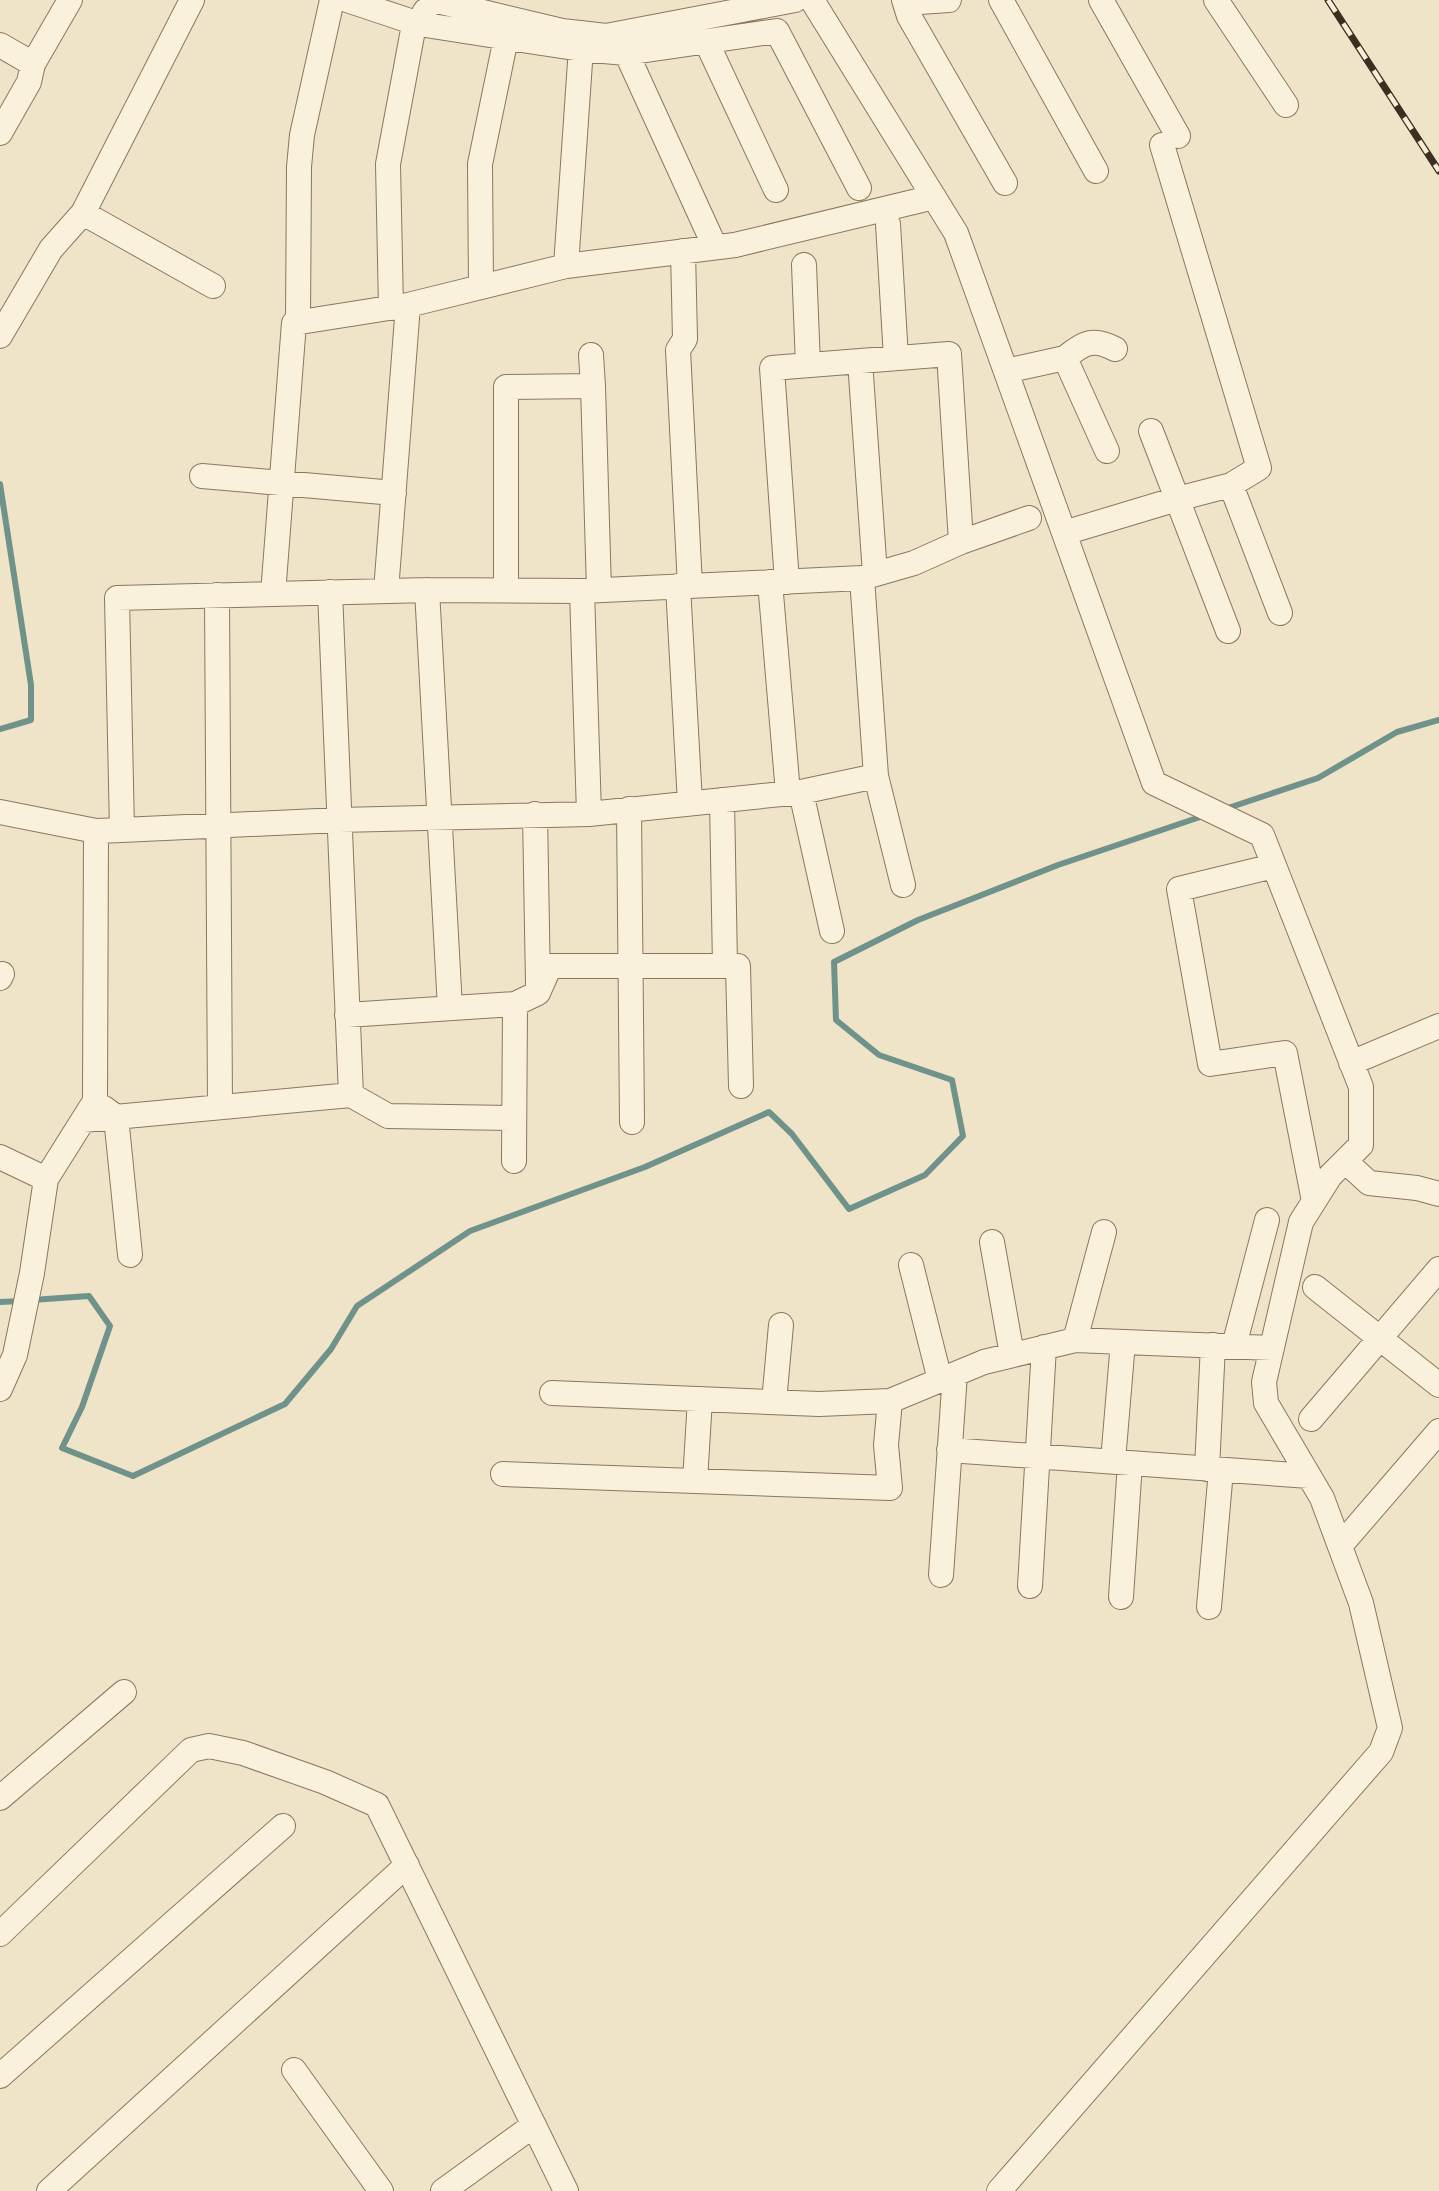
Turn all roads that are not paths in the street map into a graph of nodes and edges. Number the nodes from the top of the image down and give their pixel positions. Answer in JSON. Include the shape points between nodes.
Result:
{"nodes":[{"id":1,"x":70,"y":0,"type":"edge"},
{"id":2,"x":192,"y":0,"type":"edge"},
{"id":3,"x":333,"y":0,"type":"edge"},
{"id":4,"x":347,"y":0,"type":"edge"},
{"id":5,"x":432,"y":0,"type":"edge"},
{"id":6,"x":795,"y":0,"type":"edge"},
{"id":7,"x":813,"y":0,"type":"edge"},
{"id":8,"x":950,"y":0,"type":"edge"},
{"id":9,"x":1001,"y":0,"type":"edge"},
{"id":10,"x":1101,"y":0,"type":"edge"},
{"id":11,"x":1216,"y":0,"type":"edge"},
{"id":12,"x":904,"y":1,"type":"edge"},
{"id":13,"x":419,"y":24,"type":"junction"},
{"id":14,"x":506,"y":38,"type":"junction"},
{"id":15,"x":582,"y":41,"type":"junction"},
{"id":16,"x":706,"y":41,"type":"junction"},
{"id":17,"x":622,"y":44,"type":"junction"},
{"id":18,"x":0,"y":45,"type":"edge"},
{"id":19,"x":33,"y":64,"type":"junction"},
{"id":20,"x":1286,"y":105,"type":"dead end"},
{"id":21,"x":0,"y":133,"type":"edge"},
{"id":22,"x":1096,"y":171,"type":"dead end"},
{"id":23,"x":1005,"y":183,"type":"dead end"},
{"id":24,"x":859,"y":188,"type":"dead end"},
{"id":25,"x":776,"y":190,"type":"dead end"},
{"id":26,"x":934,"y":197,"type":"junction"},
{"id":27,"x":83,"y":213,"type":"junction"},
{"id":28,"x":888,"y":224,"type":"dead end"},
{"id":29,"x":715,"y":247,"type":"junction"},
{"id":30,"x":683,"y":251,"type":"junction"},
{"id":31,"x":804,"y":265,"type":"dead end"},
{"id":32,"x":566,"y":266,"type":"junction"},
{"id":33,"x":213,"y":286,"type":"dead end"},
{"id":34,"x":482,"y":287,"type":"junction"},
{"id":35,"x":399,"y":306,"type":"junction"},
{"id":36,"x":298,"y":322,"type":"junction"},
{"id":37,"x":0,"y":336,"type":"edge"},
{"id":38,"x":1115,"y":349,"type":"dead end"},
{"id":39,"x":591,"y":355,"type":"dead end"},
{"id":40,"x":896,"y":358,"type":"junction"},
{"id":41,"x":1065,"y":358,"type":"junction"},
{"id":42,"x":860,"y":361,"type":"junction"},
{"id":43,"x":808,"y":366,"type":"junction"},
{"id":44,"x":1006,"y":371,"type":"junction"},
{"id":45,"x":593,"y":386,"type":"junction"},
{"id":46,"x":1152,"y":431,"type":"dead end"},
{"id":47,"x":1107,"y":451,"type":"dead end"},
{"id":48,"x":202,"y":476,"type":"dead end"},
{"id":49,"x":282,"y":483,"type":"junction"},
{"id":50,"x":1231,"y":485,"type":"junction"},
{"id":51,"x":394,"y":493,"type":"junction"},
{"id":52,"x":1177,"y":499,"type":"junction"},
{"id":53,"x":1029,"y":518,"type":"dead end"},
{"id":54,"x":1064,"y":533,"type":"junction"},
{"id":55,"x":961,"y":542,"type":"junction"},
{"id":56,"x":868,"y":576,"type":"junction"},
{"id":57,"x":778,"y":582,"type":"junction"},
{"id":58,"x":684,"y":586,"type":"junction"},
{"id":59,"x":427,"y":590,"type":"junction"},
{"id":60,"x":506,"y":590,"type":"junction"},
{"id":61,"x":386,"y":591,"type":"junction"},
{"id":62,"x":590,"y":591,"type":"junction"},
{"id":63,"x":330,"y":592,"type":"junction"},
{"id":64,"x":273,"y":594,"type":"junction"},
{"id":65,"x":217,"y":595,"type":"junction"},
{"id":66,"x":1280,"y":612,"type":"dead end"},
{"id":67,"x":1228,"y":631,"type":"dead end"},
{"id":68,"x":876,"y":776,"type":"junction"},
{"id":69,"x":794,"y":792,"type":"junction"},
{"id":70,"x":722,"y":800,"type":"junction"},
{"id":71,"x":690,"y":803,"type":"junction"},
{"id":72,"x":629,"y":809,"type":"junction"},
{"id":73,"x":0,"y":812,"type":"edge"},
{"id":74,"x":535,"y":814,"type":"junction"},
{"id":75,"x":589,"y":814,"type":"junction"},
{"id":76,"x":439,"y":817,"type":"junction"},
{"id":77,"x":339,"y":820,"type":"junction"},
{"id":78,"x":217,"y":825,"type":"junction"},
{"id":79,"x":122,"y":830,"type":"junction"},
{"id":80,"x":96,"y":831,"type":"junction"},
{"id":81,"x":1274,"y":866,"type":"junction"},
{"id":82,"x":903,"y":885,"type":"dead end"},
{"id":83,"x":832,"y":931,"type":"dead end"},
{"id":84,"x":630,"y":966,"type":"junction"},
{"id":85,"x":725,"y":966,"type":"junction"},
{"id":86,"x":538,"y":993,"type":"junction"},
{"id":87,"x":515,"y":1004,"type":"junction"},
{"id":88,"x":450,"y":1008,"type":"junction"},
{"id":89,"x":347,"y":1015,"type":"junction"},
{"id":90,"x":1439,"y":1026,"type":"edge"},
{"id":91,"x":1351,"y":1063,"type":"junction"},
{"id":92,"x":741,"y":1086,"type":"dead end"},
{"id":93,"x":351,"y":1095,"type":"junction"},
{"id":94,"x":220,"y":1107,"type":"junction"},
{"id":95,"x":89,"y":1110,"type":"junction"},
{"id":96,"x":116,"y":1117,"type":"junction"},
{"id":97,"x":514,"y":1118,"type":"junction"},
{"id":98,"x":632,"y":1122,"type":"dead end"},
{"id":99,"x":0,"y":1157,"type":"edge"},
{"id":100,"x":514,"y":1161,"type":"dead end"},
{"id":101,"x":1345,"y":1161,"type":"junction"},
{"id":102,"x":46,"y":1179,"type":"junction"},
{"id":103,"x":1439,"y":1194,"type":"edge"},
{"id":104,"x":1314,"y":1201,"type":"junction"},
{"id":105,"x":1267,"y":1220,"type":"dead end"},
{"id":106,"x":1104,"y":1232,"type":"dead end"},
{"id":107,"x":992,"y":1242,"type":"dead end"},
{"id":108,"x":130,"y":1255,"type":"dead end"},
{"id":109,"x":911,"y":1265,"type":"dead end"},
{"id":110,"x":1439,"y":1269,"type":"edge"},
{"id":111,"x":1315,"y":1287,"type":"dead end"},
{"id":112,"x":781,"y":1325,"type":"dead end"},
{"id":113,"x":1380,"y":1338,"type":"junction"},
{"id":114,"x":1075,"y":1340,"type":"junction"},
{"id":115,"x":1123,"y":1342,"type":"junction"},
{"id":116,"x":1223,"y":1346,"type":"junction"},
{"id":117,"x":1044,"y":1347,"type":"junction"},
{"id":118,"x":1272,"y":1348,"type":"junction"},
{"id":119,"x":1012,"y":1355,"type":"junction"},
{"id":120,"x":947,"y":1377,"type":"junction"},
{"id":121,"x":1439,"y":1385,"type":"edge"},
{"id":122,"x":0,"y":1389,"type":"edge"},
{"id":123,"x":552,"y":1394,"type":"dead end"},
{"id":124,"x":700,"y":1399,"type":"junction"},
{"id":125,"x":890,"y":1401,"type":"junction"},
{"id":126,"x":774,"y":1402,"type":"junction"},
{"id":127,"x":1311,"y":1419,"type":"dead end"},
{"id":128,"x":1439,"y":1431,"type":"edge"},
{"id":129,"x":949,"y":1450,"type":"junction"},
{"id":130,"x":1038,"y":1456,"type":"junction"},
{"id":131,"x":1121,"y":1462,"type":"junction"},
{"id":132,"x":1214,"y":1469,"type":"junction"},
{"id":133,"x":503,"y":1474,"type":"dead end"},
{"id":134,"x":1309,"y":1476,"type":"junction"},
{"id":135,"x":695,"y":1481,"type":"junction"},
{"id":136,"x":1340,"y":1546,"type":"junction"},
{"id":137,"x":941,"y":1575,"type":"dead end"},
{"id":138,"x":1030,"y":1586,"type":"dead end"},
{"id":139,"x":1121,"y":1597,"type":"dead end"},
{"id":140,"x":1209,"y":1607,"type":"dead end"},
{"id":141,"x":124,"y":1692,"type":"dead end"},
{"id":142,"x":0,"y":1798,"type":"edge"},
{"id":143,"x":283,"y":1826,"type":"dead end"},
{"id":144,"x":406,"y":1865,"type":"junction"},
{"id":145,"x":0,"y":1934,"type":"edge"},
{"id":146,"x":294,"y":2070,"type":"dead end"},
{"id":147,"x":0,"y":2076,"type":"edge"},
{"id":148,"x":534,"y":2125,"type":"junction"},
{"id":149,"x":49,"y":2191,"type":"edge"},
{"id":150,"x":381,"y":2191,"type":"edge"},
{"id":151,"x":443,"y":2191,"type":"edge"},
{"id":152,"x":566,"y":2191,"type":"edge"},
{"id":153,"x":999,"y":2191,"type":"edge"}],
"edges":[{"from":1,"to":19,"type":"street"},
{"from":2,"to":27,"type":"street"},
{"from":3,"to":36,"type":"street","via":[[302,135]]},
{"from":4,"to":13,"type":"street"},
{"from":5,"to":13,"type":"street"},
{"from":5,"to":15,"type":"street","via":[[562,31]]},
{"from":6,"to":17,"type":"street"},
{"from":7,"to":26,"type":"street"},
{"from":8,"to":12,"type":"street"},
{"from":9,"to":22,"type":"street"},
{"from":10,"to":50,"type":"street","via":[[1170,140],[1258,468]]},
{"from":11,"to":20,"type":"street"},
{"from":12,"to":23,"type":"street"},
{"from":13,"to":14,"type":"street"},
{"from":13,"to":35,"type":"street","via":[[413,30],[388,164]]},
{"from":14,"to":15,"type":"street"},
{"from":14,"to":34,"type":"street","via":[[480,164]]},
{"from":15,"to":17,"type":"street","via":[[606,36]]},
{"from":15,"to":32,"type":"street"},
{"from":16,"to":17,"type":"street"},
{"from":16,"to":24,"type":"street","via":[[777,31]]},
{"from":16,"to":25,"type":"street"},
{"from":17,"to":29,"type":"street"},
{"from":18,"to":19,"type":"street"},
{"from":19,"to":21,"type":"street","via":[[28,82]]},
{"from":26,"to":29,"type":"street"},
{"from":26,"to":44,"type":"street","via":[[956,233]]},
{"from":27,"to":33,"type":"street"},
{"from":27,"to":37,"type":"street","via":[[51,249]]},
{"from":28,"to":40,"type":"street"},
{"from":29,"to":30,"type":"street"},
{"from":30,"to":32,"type":"street"},
{"from":30,"to":58,"type":"street","via":[[686,339],[678,350]]},
{"from":31,"to":43,"type":"street"},
{"from":32,"to":34,"type":"street"},
{"from":34,"to":35,"type":"street"},
{"from":35,"to":36,"type":"street"},
{"from":35,"to":51,"type":"street"},
{"from":36,"to":49,"type":"street","via":[[294,322]]},
{"from":38,"to":41,"type":"street","via":[[1104,343],[1083,344]]},
{"from":39,"to":45,"type":"street"},
{"from":40,"to":42,"type":"street"},
{"from":40,"to":55,"type":"street","via":[[949,354]]},
{"from":41,"to":44,"type":"street"},
{"from":41,"to":47,"type":"street"},
{"from":42,"to":43,"type":"street"},
{"from":42,"to":56,"type":"street"},
{"from":43,"to":57,"type":"street","via":[[772,368]]},
{"from":44,"to":54,"type":"street"},
{"from":45,"to":60,"type":"street","via":[[506,387]]},
{"from":45,"to":62,"type":"street"},
{"from":46,"to":52,"type":"street"},
{"from":48,"to":49,"type":"street"},
{"from":49,"to":51,"type":"street"},
{"from":49,"to":64,"type":"street"},
{"from":50,"to":52,"type":"street"},
{"from":50,"to":66,"type":"street"},
{"from":51,"to":61,"type":"street"},
{"from":52,"to":54,"type":"street"},
{"from":52,"to":67,"type":"street"},
{"from":53,"to":55,"type":"street"},
{"from":54,"to":81,"type":"street","via":[[1154,783],[1262,835]]},
{"from":55,"to":56,"type":"street","via":[[914,563]]},
{"from":56,"to":57,"type":"street"},
{"from":56,"to":68,"type":"street"},
{"from":57,"to":58,"type":"street"},
{"from":57,"to":69,"type":"street"},
{"from":58,"to":62,"type":"street"},
{"from":58,"to":71,"type":"street"},
{"from":59,"to":60,"type":"street"},
{"from":59,"to":61,"type":"street"},
{"from":59,"to":76,"type":"street"},
{"from":60,"to":62,"type":"street"},
{"from":61,"to":63,"type":"street"},
{"from":62,"to":75,"type":"street"},
{"from":63,"to":64,"type":"street"},
{"from":63,"to":77,"type":"street"},
{"from":64,"to":65,"type":"street"},
{"from":65,"to":78,"type":"street"},
{"from":65,"to":79,"type":"street","via":[[117,598]]},
{"from":68,"to":69,"type":"street"},
{"from":68,"to":82,"type":"street"},
{"from":69,"to":70,"type":"street"},
{"from":69,"to":83,"type":"street"},
{"from":70,"to":71,"type":"street"},
{"from":70,"to":85,"type":"street"},
{"from":71,"to":72,"type":"street"},
{"from":72,"to":75,"type":"street"},
{"from":72,"to":84,"type":"street"},
{"from":73,"to":80,"type":"street"},
{"from":74,"to":75,"type":"street"},
{"from":74,"to":76,"type":"street"},
{"from":74,"to":86,"type":"street"},
{"from":76,"to":77,"type":"street"},
{"from":76,"to":88,"type":"street"},
{"from":77,"to":78,"type":"street"},
{"from":77,"to":89,"type":"street"},
{"from":78,"to":79,"type":"street"},
{"from":78,"to":94,"type":"street"},
{"from":79,"to":80,"type":"street"},
{"from":80,"to":95,"type":"street"},
{"from":81,"to":91,"type":"street"},
{"from":81,"to":104,"type":"street","via":[[1179,889],[1210,1064],[1285,1053]]},
{"from":84,"to":85,"type":"street"},
{"from":84,"to":86,"type":"street","via":[[550,966]]},
{"from":84,"to":98,"type":"street"},
{"from":85,"to":92,"type":"street","via":[[738,966]]},
{"from":86,"to":87,"type":"street"},
{"from":87,"to":88,"type":"street"},
{"from":87,"to":97,"type":"street"},
{"from":88,"to":89,"type":"street"},
{"from":89,"to":93,"type":"street"},
{"from":90,"to":91,"type":"street"},
{"from":91,"to":101,"type":"street","via":[[1360,1088],[1361,1145]]},
{"from":93,"to":94,"type":"street"},
{"from":93,"to":97,"type":"street","via":[[388,1116]]},
{"from":94,"to":96,"type":"street"},
{"from":95,"to":96,"type":"street"},
{"from":95,"to":102,"type":"street"},
{"from":96,"to":108,"type":"street"},
{"from":97,"to":100,"type":"street"},
{"from":99,"to":102,"type":"street"},
{"from":101,"to":103,"type":"street","via":[[1369,1183]]},
{"from":101,"to":104,"type":"street"},
{"from":102,"to":122,"type":"street","via":[[15,1355]]},
{"from":104,"to":118,"type":"street","via":[[1301,1221]]},
{"from":105,"to":116,"type":"street"},
{"from":106,"to":114,"type":"street"},
{"from":107,"to":119,"type":"street"},
{"from":109,"to":120,"type":"street"},
{"from":110,"to":113,"type":"street"},
{"from":111,"to":113,"type":"street"},
{"from":112,"to":126,"type":"street"},
{"from":113,"to":121,"type":"street"},
{"from":113,"to":127,"type":"street"},
{"from":114,"to":115,"type":"street"},
{"from":114,"to":117,"type":"street"},
{"from":115,"to":116,"type":"street"},
{"from":115,"to":131,"type":"street"},
{"from":116,"to":118,"type":"street"},
{"from":116,"to":132,"type":"street"},
{"from":117,"to":119,"type":"street"},
{"from":117,"to":130,"type":"street"},
{"from":118,"to":134,"type":"street","via":[[1264,1382],[1266,1403]]},
{"from":119,"to":120,"type":"street"},
{"from":120,"to":125,"type":"street"},
{"from":120,"to":129,"type":"street"},
{"from":123,"to":124,"type":"street"},
{"from":124,"to":126,"type":"street"},
{"from":124,"to":135,"type":"street"},
{"from":125,"to":126,"type":"street"},
{"from":125,"to":135,"type":"street","via":[[886,1445],[890,1488]]},
{"from":128,"to":136,"type":"street"},
{"from":129,"to":130,"type":"street"},
{"from":129,"to":137,"type":"street"},
{"from":130,"to":131,"type":"street"},
{"from":130,"to":138,"type":"street"},
{"from":131,"to":132,"type":"street"},
{"from":131,"to":139,"type":"street"},
{"from":132,"to":134,"type":"street"},
{"from":132,"to":140,"type":"street"},
{"from":133,"to":135,"type":"street"},
{"from":134,"to":136,"type":"street"},
{"from":136,"to":153,"type":"street","via":[[1361,1603],[1390,1728],[1381,1752]]},
{"from":141,"to":142,"type":"street"},
{"from":143,"to":147,"type":"street"},
{"from":144,"to":145,"type":"street","via":[[377,1805],[243,1753],[209,1746],[191,1750]]},
{"from":144,"to":148,"type":"street"},
{"from":144,"to":149,"type":"street"},
{"from":146,"to":150,"type":"street"},
{"from":148,"to":151,"type":"street"},
{"from":148,"to":152,"type":"street"}]}
